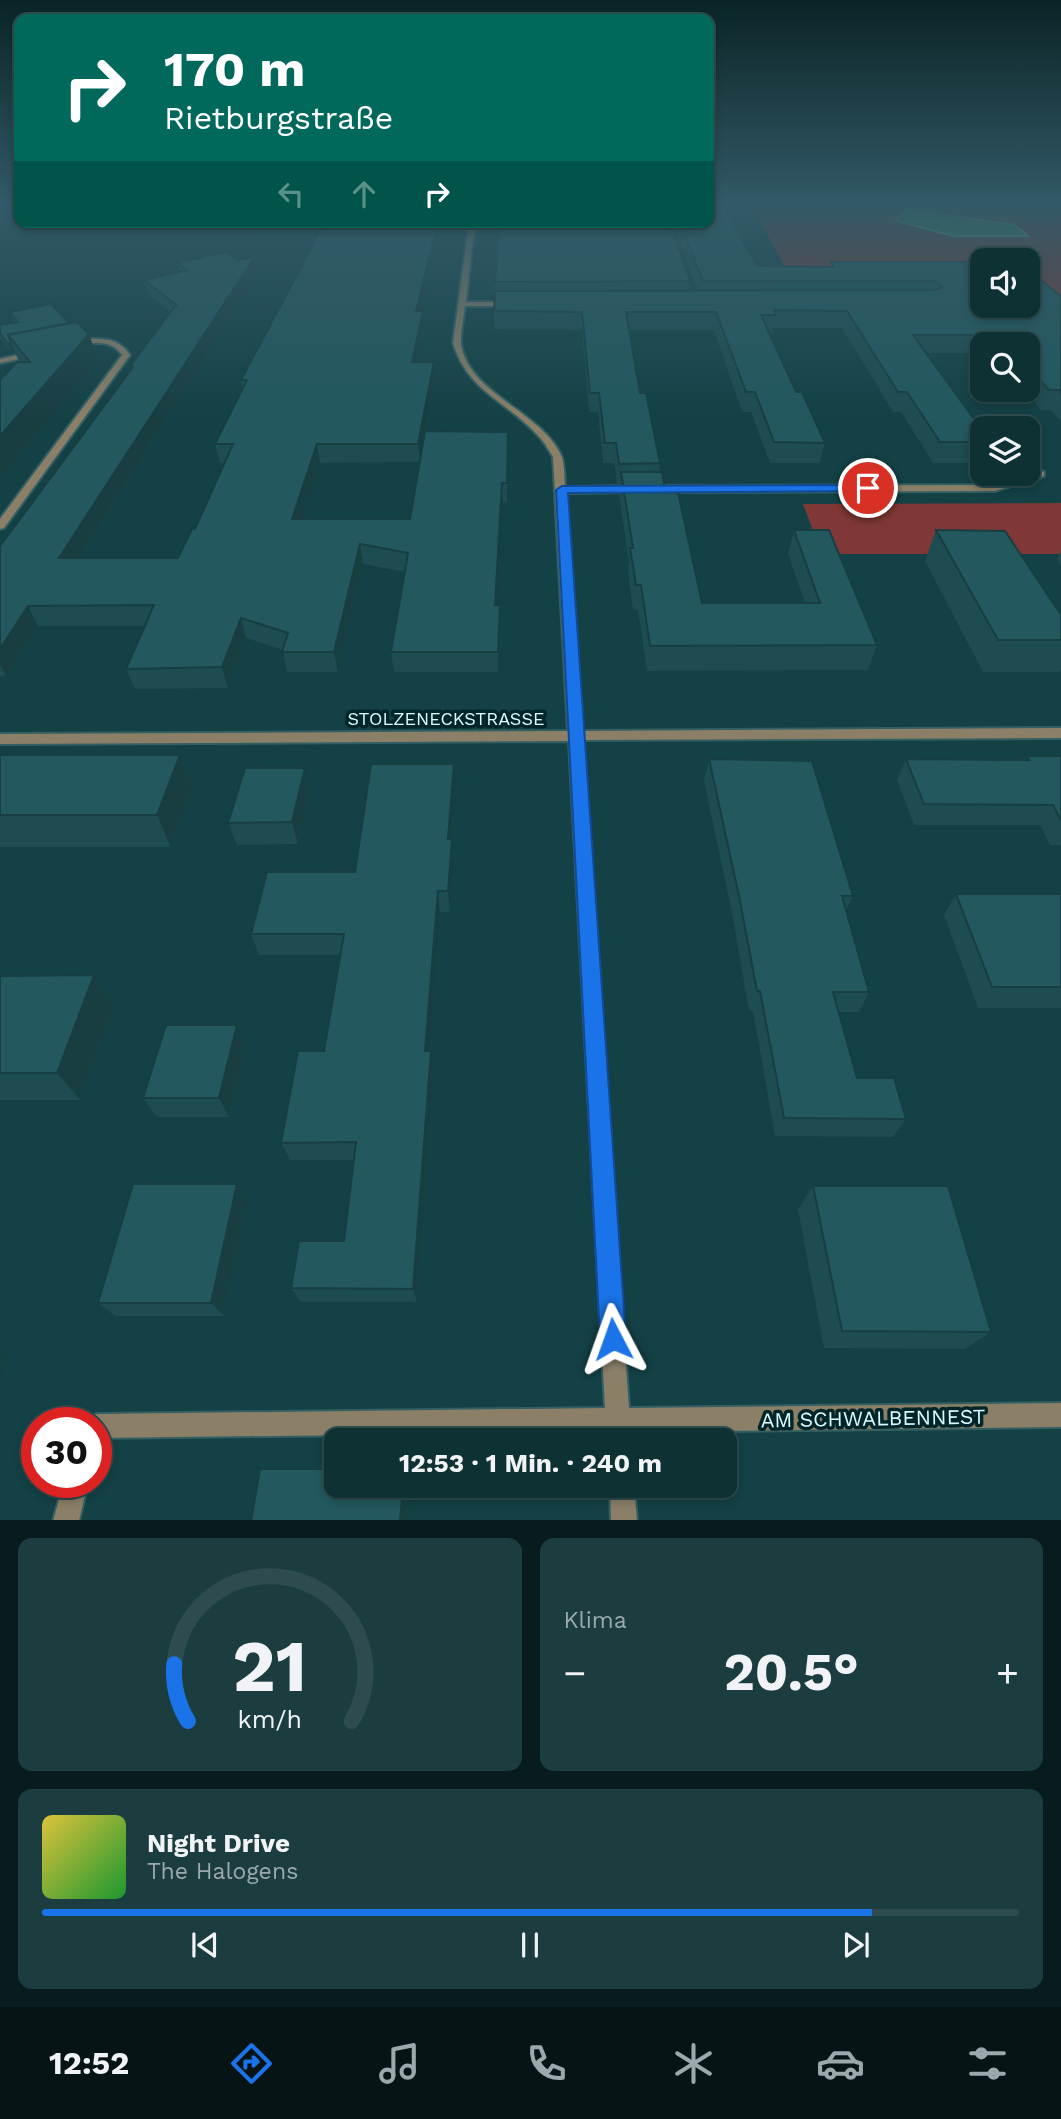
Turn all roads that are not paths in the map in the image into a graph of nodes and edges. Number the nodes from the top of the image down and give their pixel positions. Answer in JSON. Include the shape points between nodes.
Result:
{"nodes":[{"id":1,"x":465,"y":276,"type":"edge"},
{"id":2,"x":462,"y":304,"type":"junction"},
{"id":3,"x":517,"y":304,"type":"edge"},
{"id":4,"x":64,"y":346,"type":"edge"},
{"id":5,"x":52,"y":349,"type":"edge"},
{"id":6,"x":0,"y":361,"type":"edge"},
{"id":7,"x":1041,"y":474,"type":"dead end"},
{"id":8,"x":562,"y":490,"type":"junction"},
{"id":9,"x":0,"y":526,"type":"edge"},
{"id":10,"x":1061,"y":733,"type":"edge"},
{"id":11,"x":576,"y":737,"type":"junction"},
{"id":12,"x":0,"y":739,"type":"edge"},
{"id":13,"x":1061,"y":1415,"type":"edge"},
{"id":14,"x":112,"y":1426,"type":"edge"},
{"id":15,"x":358,"y":1428,"type":"edge"},
{"id":16,"x":619,"y":1428,"type":"edge"},
{"id":17,"x":678,"y":1428,"type":"edge"},
{"id":18,"x":72,"y":1498,"type":"edge"},
{"id":19,"x":623,"y":1498,"type":"edge"},
{"id":20,"x":66,"y":1520,"type":"edge"},
{"id":21,"x":624,"y":1520,"type":"edge"}],
"edges":[{"from":1,"to":2,"type":"street"},
{"from":2,"to":3,"type":"street"},
{"from":2,"to":8,"type":"street","via":[[457,343],[460,358],[477,380],[543,435],[558,457]]},
{"from":4,"to":9,"type":"street","via":[[113,342],[123,347],[126,355]]},
{"from":5,"to":6,"type":"street"},
{"from":7,"to":8,"type":"street","via":[[995,488]]},
{"from":8,"to":11,"type":"street"},
{"from":10,"to":11,"type":"street","name":"STOLZENECKSTRASSE"},
{"from":11,"to":12,"type":"street","name":"STOLZENECKSTRASSE"},
{"from":11,"to":16,"type":"street"},
{"from":13,"to":17,"type":"street","name":"AM SCHWALBENNEST"},
{"from":14,"to":15,"type":"street","name":"AM SCHWALBENNEST"},
{"from":18,"to":20,"type":"street"},
{"from":19,"to":21,"type":"street"}]}
